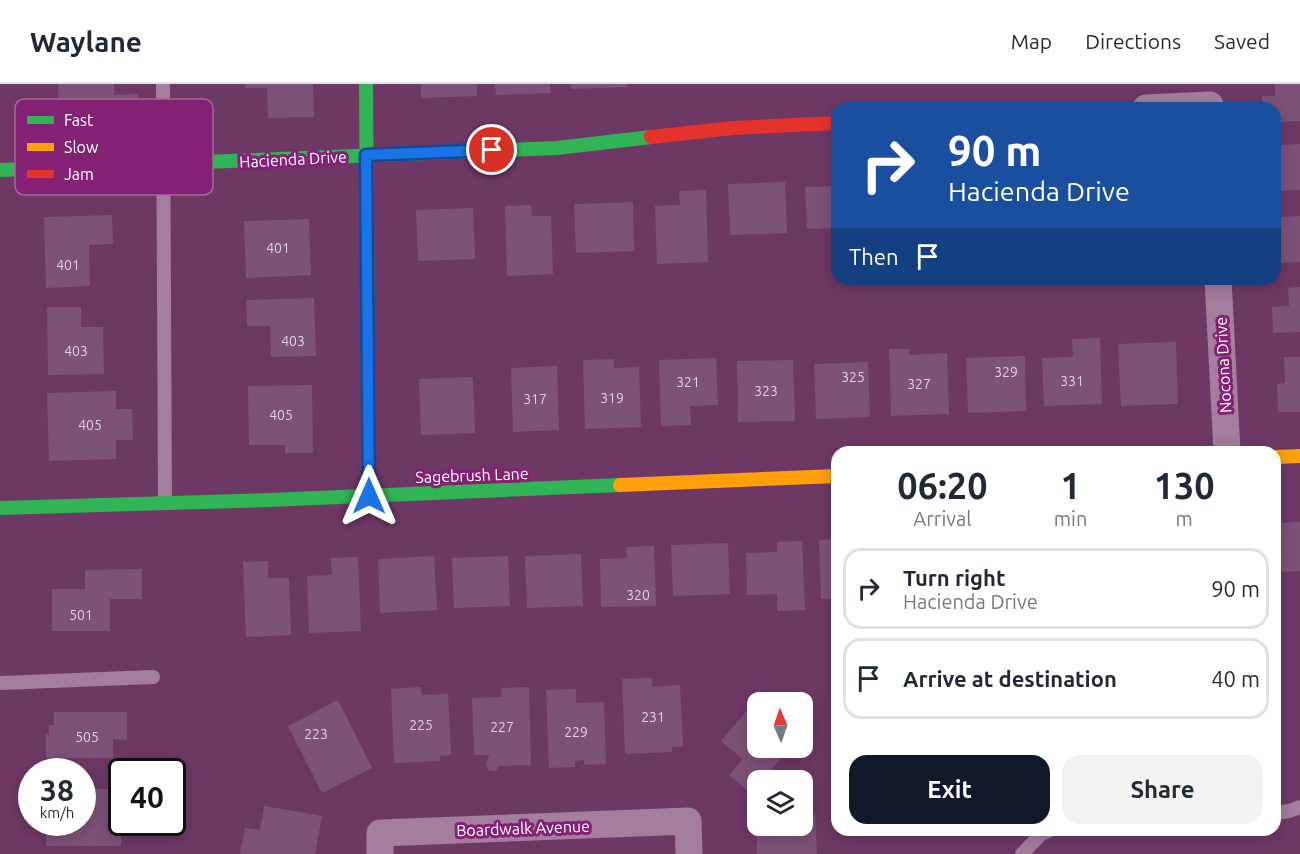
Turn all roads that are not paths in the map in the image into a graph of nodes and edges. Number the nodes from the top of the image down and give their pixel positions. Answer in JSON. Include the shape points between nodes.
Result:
{"nodes":[{"id":1,"x":366,"y":84,"type":"edge"},
{"id":2,"x":1210,"y":99,"type":"edge"},
{"id":3,"x":1189,"y":102,"type":"edge"},
{"id":4,"x":831,"y":123,"type":"edge"},
{"id":5,"x":366,"y":155,"type":"junction"},
{"id":6,"x":213,"y":162,"type":"edge"},
{"id":7,"x":15,"y":169,"type":"edge"},
{"id":8,"x":0,"y":170,"type":"edge"},
{"id":9,"x":163,"y":195,"type":"edge"},
{"id":10,"x":1218,"y":285,"type":"edge"},
{"id":11,"x":1227,"y":446,"type":"edge"},
{"id":12,"x":1300,"y":456,"type":"edge"},
{"id":13,"x":1281,"y":457,"type":"edge"},
{"id":14,"x":831,"y":476,"type":"edge"},
{"id":15,"x":369,"y":496,"type":"junction"},
{"id":16,"x":165,"y":503,"type":"junction"},
{"id":17,"x":0,"y":508,"type":"edge"},
{"id":18,"x":153,"y":677,"type":"dead end"},
{"id":19,"x":0,"y":683,"type":"edge"},
{"id":20,"x":1300,"y":807,"type":"edge"},
{"id":21,"x":1281,"y":813,"type":"edge"},
{"id":22,"x":1039,"y":836,"type":"edge"},
{"id":23,"x":380,"y":854,"type":"edge"},
{"id":24,"x":689,"y":854,"type":"edge"},
{"id":25,"x":1022,"y":854,"type":"edge"}],
"edges":[{"from":1,"to":5,"type":"street"},
{"from":2,"to":3,"type":"street"},
{"from":4,"to":5,"type":"street","name":"Hacienda Drive","via":[[733,128],[557,148]]},
{"from":5,"to":6,"type":"street","name":"Hacienda Drive"},
{"from":5,"to":15,"type":"street"},
{"from":7,"to":8,"type":"street","name":"Hacienda Drive"},
{"from":9,"to":16,"type":"lane"},
{"from":10,"to":11,"type":"street","name":"Nocona Drive"},
{"from":12,"to":13,"type":"street"},
{"from":14,"to":15,"type":"street","name":"Sagebrush Lane"},
{"from":15,"to":16,"type":"street","name":"Sagebrush Lane"},
{"from":16,"to":17,"type":"street","name":"Sagebrush Lane"},
{"from":18,"to":19,"type":"lane"},
{"from":20,"to":21,"type":"lane"},
{"from":22,"to":25,"type":"lane"},
{"from":23,"to":24,"type":"street","name":"Boardwalk Avenue","via":[[380,833],[688,821]]}]}
